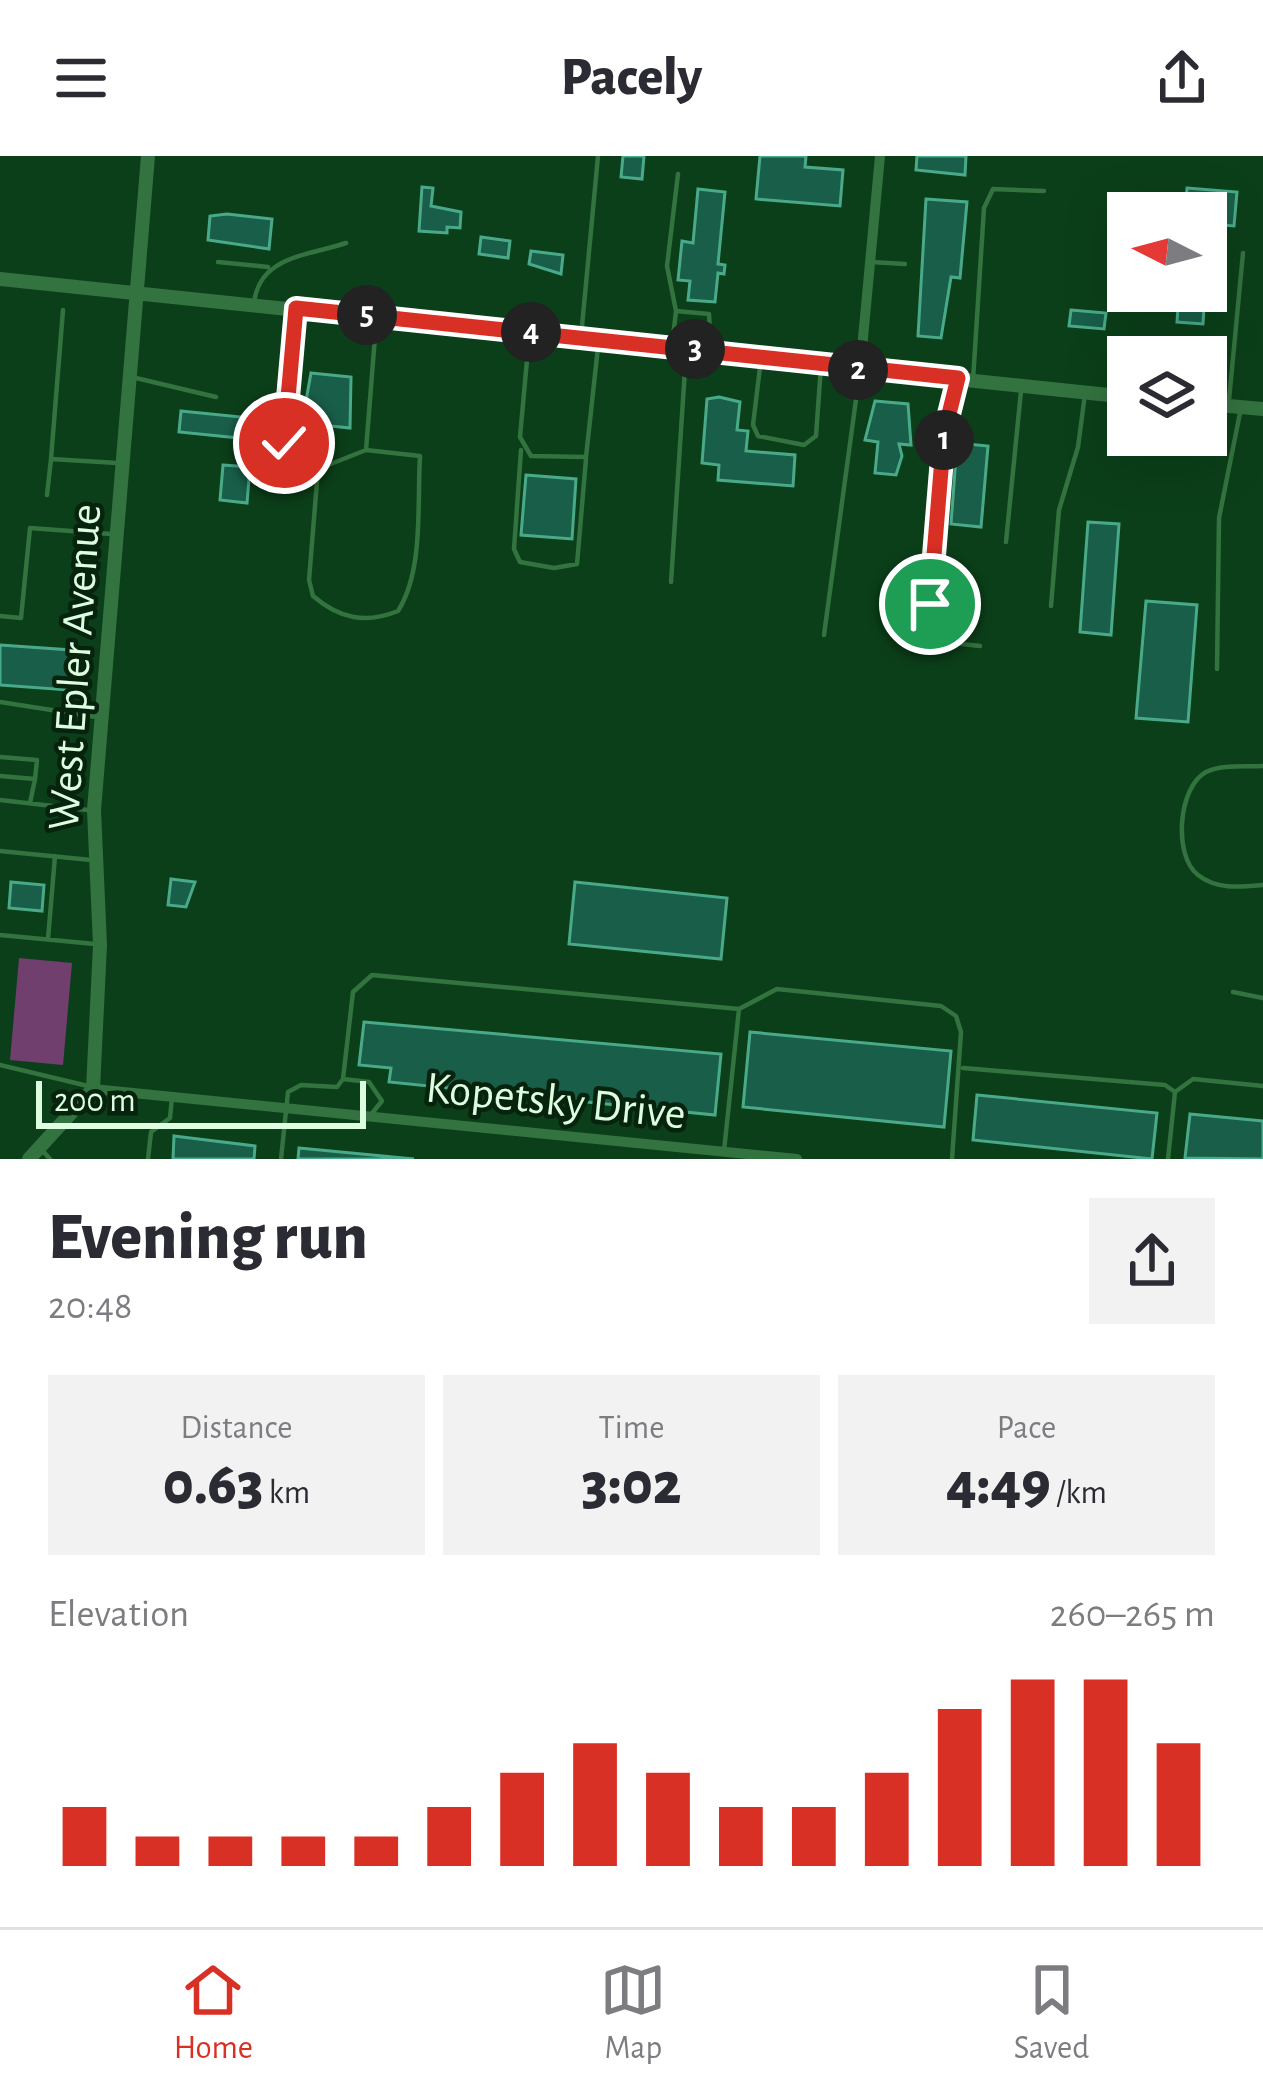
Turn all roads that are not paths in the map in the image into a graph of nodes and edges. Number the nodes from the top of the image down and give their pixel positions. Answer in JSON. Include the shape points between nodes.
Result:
{"nodes":[{"id":1,"x":148,"y":156,"type":"edge"},
{"id":2,"x":598,"y":156,"type":"edge"},
{"id":3,"x":880,"y":156,"type":"edge"},
{"id":4,"x":678,"y":174,"type":"dead end"},
{"id":5,"x":1044,"y":191,"type":"dead end"},
{"id":6,"x":346,"y":243,"type":"dead end"},
{"id":7,"x":1243,"y":253,"type":"dead end"},
{"id":8,"x":218,"y":262,"type":"dead end"},
{"id":9,"x":871,"y":262,"type":"junction"},
{"id":10,"x":905,"y":264,"type":"dead end"},
{"id":11,"x":268,"y":267,"type":"junction"},
{"id":12,"x":0,"y":279,"type":"edge"},
{"id":13,"x":137,"y":292,"type":"junction"},
{"id":14,"x":254,"y":304,"type":"junction"},
{"id":15,"x":296,"y":308,"type":"junction"},
{"id":16,"x":63,"y":310,"type":"dead end"},
{"id":17,"x":676,"y":311,"type":"junction"},
{"id":18,"x":377,"y":316,"type":"junction"},
{"id":19,"x":530,"y":332,"type":"junction"},
{"id":20,"x":581,"y":337,"type":"junction"},
{"id":21,"x":599,"y":339,"type":"junction"},
{"id":22,"x":679,"y":347,"type":"junction"},
{"id":23,"x":711,"y":350,"type":"junction"},
{"id":24,"x":761,"y":359,"type":"junction"},
{"id":25,"x":821,"y":366,"type":"junction"},
{"id":26,"x":860,"y":370,"type":"junction"},
{"id":27,"x":130,"y":378,"type":"junction"},
{"id":28,"x":966,"y":379,"type":"junction"},
{"id":29,"x":1022,"y":386,"type":"junction"},
{"id":30,"x":1085,"y":394,"type":"junction"},
{"id":31,"x":1107,"y":396,"type":"edge"},
{"id":32,"x":216,"y":397,"type":"dead end"},
{"id":33,"x":1227,"y":406,"type":"edge"},
{"id":34,"x":1235,"y":407,"type":"junction"},
{"id":35,"x":1263,"y":409,"type":"edge"},
{"id":36,"x":522,"y":445,"type":"junction"},
{"id":37,"x":366,"y":450,"type":"junction"},
{"id":38,"x":586,"y":457,"type":"junction"},
{"id":39,"x":51,"y":458,"type":"junction"},
{"id":40,"x":123,"y":464,"type":"junction"},
{"id":41,"x":318,"y":469,"type":"junction"},
{"id":42,"x":47,"y":495,"type":"dead end"},
{"id":43,"x":117,"y":534,"type":"junction"},
{"id":44,"x":1006,"y":542,"type":"dead end"},
{"id":45,"x":671,"y":582,"type":"dead end"},
{"id":46,"x":1052,"y":606,"type":"dead end"},
{"id":47,"x":0,"y":616,"type":"edge"},
{"id":48,"x":824,"y":635,"type":"dead end"},
{"id":49,"x":980,"y":646,"type":"dead end"},
{"id":50,"x":1217,"y":669,"type":"dead end"},
{"id":51,"x":0,"y":702,"type":"edge"},
{"id":52,"x":97,"y":728,"type":"junction"},
{"id":53,"x":0,"y":757,"type":"edge"},
{"id":54,"x":1263,"y":766,"type":"edge"},
{"id":55,"x":0,"y":776,"type":"edge"},
{"id":56,"x":35,"y":779,"type":"junction"},
{"id":57,"x":0,"y":800,"type":"edge"},
{"id":58,"x":30,"y":803,"type":"junction"},
{"id":59,"x":94,"y":810,"type":"junction"},
{"id":60,"x":0,"y":851,"type":"edge"},
{"id":61,"x":55,"y":856,"type":"junction"},
{"id":62,"x":96,"y":861,"type":"junction"},
{"id":63,"x":1263,"y":885,"type":"edge"},
{"id":64,"x":0,"y":935,"type":"edge"},
{"id":65,"x":48,"y":939,"type":"junction"},
{"id":66,"x":100,"y":945,"type":"junction"},
{"id":67,"x":1233,"y":992,"type":"dead end"},
{"id":68,"x":1263,"y":998,"type":"edge"},
{"id":69,"x":739,"y":1009,"type":"junction"},
{"id":70,"x":0,"y":1064,"type":"edge"},
{"id":71,"x":961,"y":1067,"type":"junction"},
{"id":72,"x":343,"y":1079,"type":"junction"},
{"id":73,"x":1263,"y":1086,"type":"edge"},
{"id":74,"x":93,"y":1090,"type":"junction"},
{"id":75,"x":1175,"y":1092,"type":"junction"},
{"id":76,"x":172,"y":1097,"type":"junction"},
{"id":77,"x":285,"y":1108,"type":"junction"},
{"id":78,"x":369,"y":1117,"type":"junction"},
{"id":79,"x":724,"y":1152,"type":"junction"},
{"id":80,"x":40,"y":1156,"type":"edge"},
{"id":81,"x":753,"y":1157,"type":"edge"},
{"id":82,"x":148,"y":1159,"type":"edge"},
{"id":83,"x":281,"y":1159,"type":"edge"},
{"id":84,"x":797,"y":1159,"type":"edge"},
{"id":85,"x":952,"y":1159,"type":"edge"},
{"id":86,"x":1168,"y":1159,"type":"edge"}],
"edges":[{"from":1,"to":13,"type":"street","name":"West Epler Avenue"},
{"from":2,"to":20,"type":"lane"},
{"from":3,"to":9,"type":"street"},
{"from":4,"to":17,"type":"lane","via":[[667,266]]},
{"from":5,"to":28,"type":"lane","via":[[993,189],[984,208]]},
{"from":6,"to":11,"type":"lane"},
{"from":7,"to":34,"type":"lane"},
{"from":8,"to":11,"type":"lane"},
{"from":9,"to":10,"type":"lane"},
{"from":9,"to":26,"type":"street"},
{"from":11,"to":14,"type":"lane","via":[[256,280]]},
{"from":12,"to":13,"type":"street"},
{"from":13,"to":14,"type":"street"},
{"from":13,"to":27,"type":"street","name":"West Epler Avenue"},
{"from":14,"to":15,"type":"street"},
{"from":15,"to":18,"type":"street"},
{"from":15,"to":41,"type":"lane","via":[[284,443]]},
{"from":16,"to":39,"type":"lane"},
{"from":17,"to":22,"type":"lane"},
{"from":17,"to":23,"type":"lane","via":[[710,314]]},
{"from":18,"to":19,"type":"street"},
{"from":18,"to":37,"type":"lane"},
{"from":19,"to":20,"type":"street"},
{"from":19,"to":36,"type":"lane"},
{"from":20,"to":21,"type":"street"},
{"from":21,"to":22,"type":"street"},
{"from":21,"to":38,"type":"lane"},
{"from":22,"to":23,"type":"street"},
{"from":22,"to":45,"type":"lane"},
{"from":23,"to":24,"type":"street"},
{"from":24,"to":25,"type":"street"},
{"from":24,"to":25,"type":"lane","via":[[758,436],[804,445],[816,436]]},
{"from":25,"to":26,"type":"street"},
{"from":26,"to":28,"type":"street"},
{"from":26,"to":48,"type":"lane"},
{"from":27,"to":32,"type":"lane"},
{"from":27,"to":40,"type":"street","name":"West Epler Avenue"},
{"from":28,"to":29,"type":"street"},
{"from":28,"to":49,"type":"lane","via":[[944,434],[930,604],[932,629],[944,642]]},
{"from":29,"to":30,"type":"street"},
{"from":29,"to":44,"type":"lane"},
{"from":30,"to":31,"type":"street"},
{"from":30,"to":46,"type":"lane","via":[[1059,510]]},
{"from":33,"to":34,"type":"street"},
{"from":34,"to":35,"type":"street"},
{"from":34,"to":50,"type":"lane","via":[[1220,518]]},
{"from":36,"to":38,"type":"lane","via":[[531,456]]},
{"from":36,"to":38,"type":"lane","via":[[514,549],[520,562],[536,566],[577,565]]},
{"from":37,"to":41,"type":"lane"},
{"from":37,"to":41,"type":"lane","via":[[420,456],[409,586],[398,611],[379,619],[340,614],[314,596]]},
{"from":39,"to":40,"type":"lane"},
{"from":39,"to":42,"type":"lane"},
{"from":40,"to":43,"type":"street","name":"West Epler Avenue"},
{"from":43,"to":47,"type":"lane","via":[[30,528],[20,618]]},
{"from":43,"to":52,"type":"street","name":"West Epler Avenue"},
{"from":51,"to":52,"type":"lane"},
{"from":52,"to":59,"type":"street","name":"West Epler Avenue"},
{"from":53,"to":56,"type":"lane","via":[[37,760]]},
{"from":54,"to":63,"type":"lane","via":[[1210,769],[1195,780],[1183,845],[1200,877],[1228,887]]},
{"from":55,"to":56,"type":"lane"},
{"from":56,"to":58,"type":"lane"},
{"from":57,"to":58,"type":"lane"},
{"from":58,"to":59,"type":"lane"},
{"from":59,"to":62,"type":"street","name":"West Epler Avenue"},
{"from":60,"to":61,"type":"lane"},
{"from":61,"to":62,"type":"lane"},
{"from":61,"to":65,"type":"lane"},
{"from":62,"to":66,"type":"street","name":"West Epler Avenue"},
{"from":64,"to":65,"type":"lane"},
{"from":65,"to":66,"type":"lane"},
{"from":66,"to":74,"type":"street","name":"West Epler Avenue"},
{"from":67,"to":68,"type":"lane"},
{"from":69,"to":71,"type":"lane","via":[[777,989],[941,1006],[956,1016]]},
{"from":69,"to":72,"type":"lane","via":[[372,975],[353,992]]},
{"from":69,"to":79,"type":"lane"},
{"from":70,"to":74,"type":"lane"},
{"from":71,"to":75,"type":"lane"},
{"from":71,"to":85,"type":"lane"},
{"from":72,"to":77,"type":"lane","via":[[337,1087],[292,1086]]},
{"from":72,"to":78,"type":"lane","via":[[376,1090],[382,1101]]},
{"from":73,"to":75,"type":"lane","via":[[1193,1079]]},
{"from":74,"to":76,"type":"street","name":"Kopetsky Drive"},
{"from":74,"to":80,"type":"street"},
{"from":75,"to":86,"type":"lane"},
{"from":76,"to":77,"type":"street","name":"Kopetsky Drive"},
{"from":76,"to":82,"type":"lane","via":[[170,1118],[151,1132]]},
{"from":77,"to":78,"type":"street","name":"Kopetsky Drive"},
{"from":77,"to":83,"type":"lane"},
{"from":78,"to":79,"type":"street","name":"Kopetsky Drive"},
{"from":79,"to":81,"type":"street","name":"Kopetsky Drive"},
{"from":81,"to":84,"type":"street","name":"Kopetsky Drive"}]}
